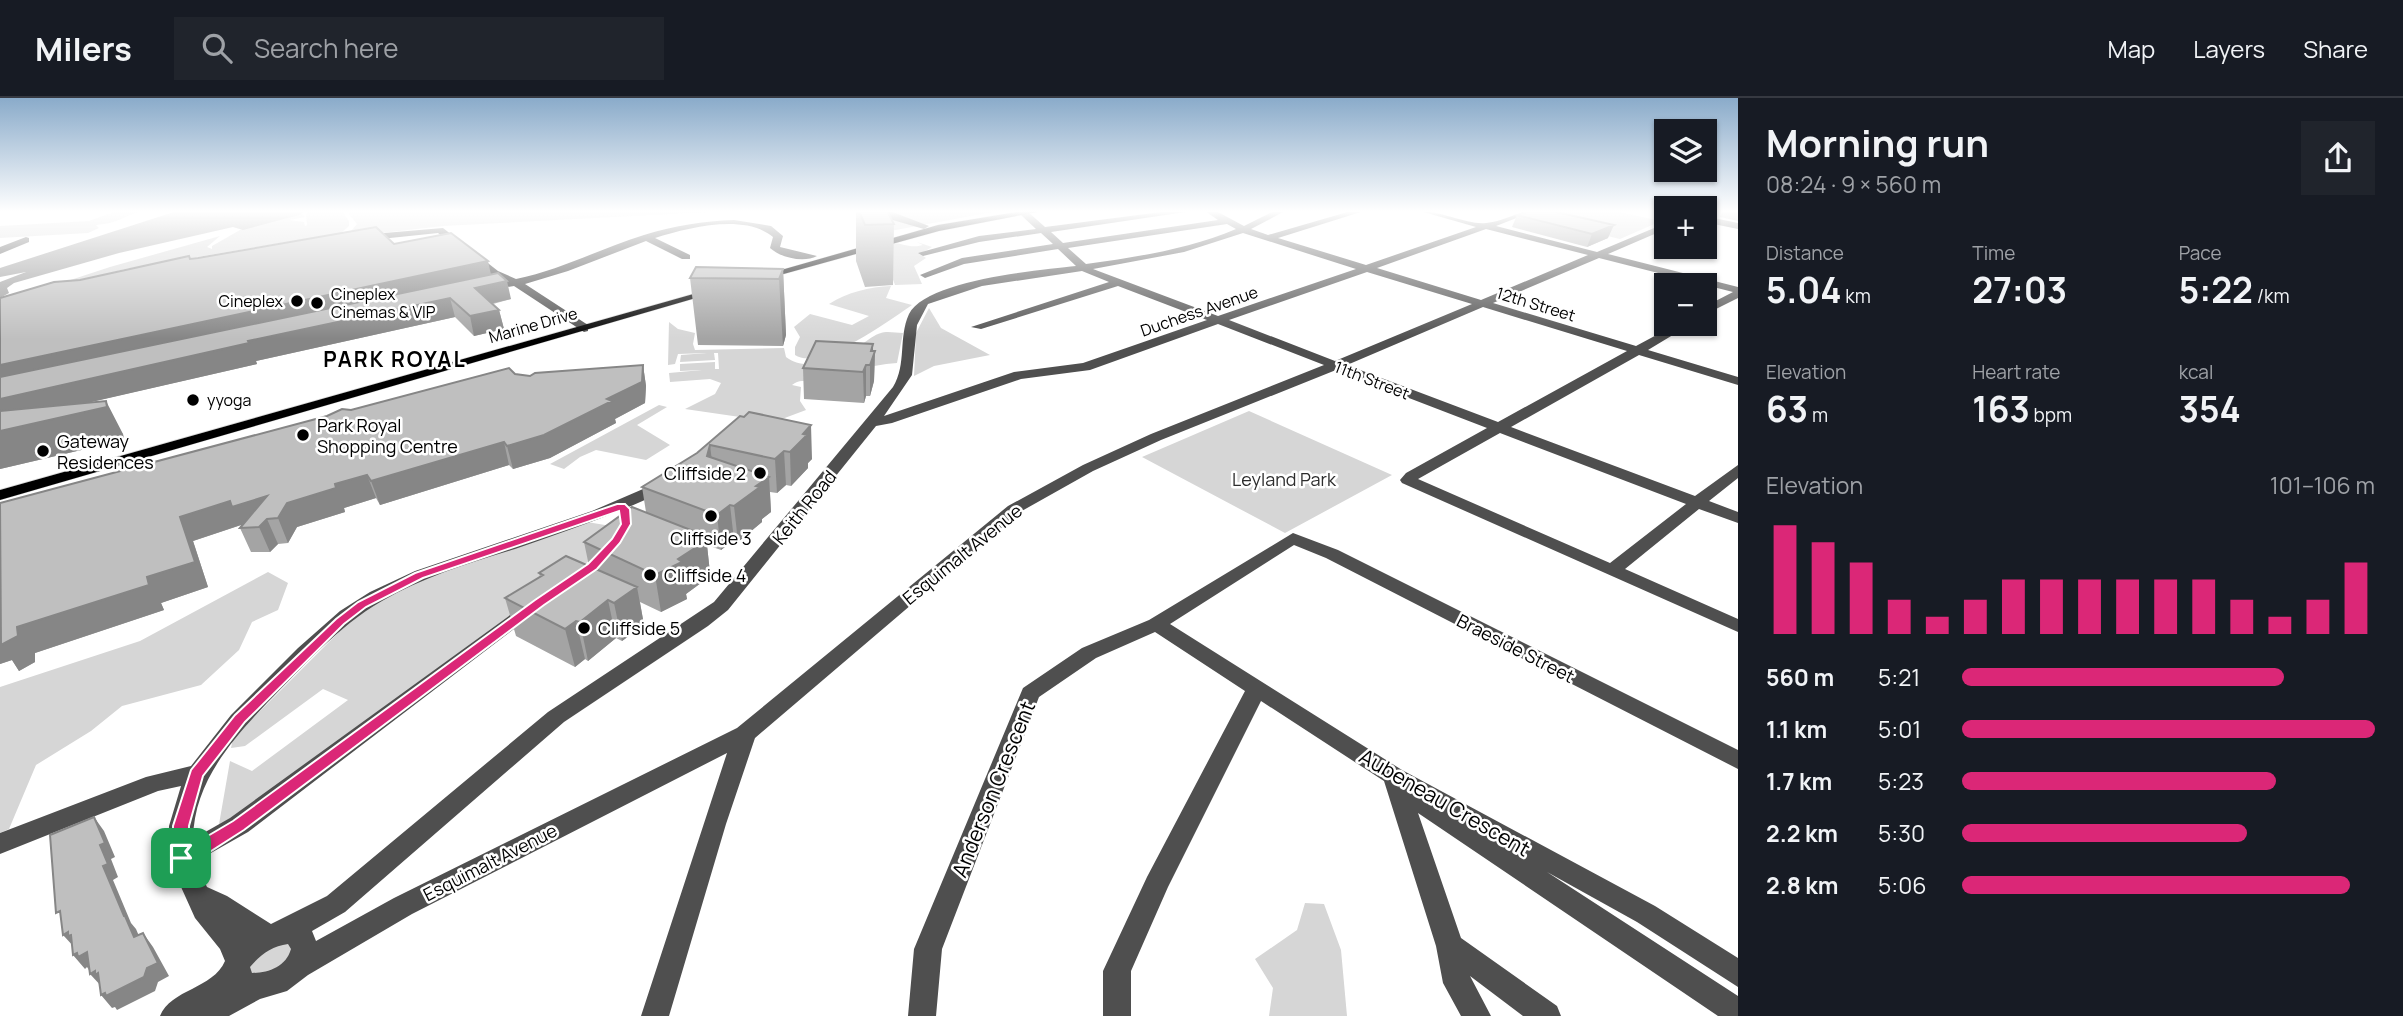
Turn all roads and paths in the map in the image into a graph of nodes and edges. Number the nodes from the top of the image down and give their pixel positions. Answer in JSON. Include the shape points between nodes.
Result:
{"nodes":[{"id":1,"x":470,"y":254,"type":"edge"},
{"id":2,"x":603,"y":254,"type":"edge"},
{"id":3,"x":680,"y":254,"type":"edge"},
{"id":4,"x":780,"y":254,"type":"edge"},
{"id":5,"x":821,"y":254,"type":"edge"},
{"id":6,"x":834,"y":254,"type":"edge"},
{"id":7,"x":1006,"y":254,"type":"edge"},
{"id":8,"x":1070,"y":254,"type":"edge"},
{"id":9,"x":1166,"y":254,"type":"edge"},
{"id":10,"x":1319,"y":254,"type":"edge"},
{"id":11,"x":1406,"y":254,"type":"edge"},
{"id":12,"x":1593,"y":254,"type":"edge"},
{"id":13,"x":1598,"y":255,"type":"junction"},
{"id":14,"x":686,"y":257,"type":"dead end"},
{"id":15,"x":784,"y":259,"type":"junction"},
{"id":16,"x":1084,"y":268,"type":"junction"},
{"id":17,"x":1366,"y":268,"type":"junction"},
{"id":18,"x":925,"y":275,"type":"dead end"},
{"id":19,"x":512,"y":283,"type":"junction"},
{"id":20,"x":1118,"y":284,"type":"junction"},
{"id":21,"x":724,"y":285,"type":"edge"},
{"id":22,"x":474,"y":291,"type":"edge"},
{"id":23,"x":1738,"y":292,"type":"edge"},
{"id":24,"x":1483,"y":304,"type":"junction"},
{"id":25,"x":1717,"y":305,"type":"edge"},
{"id":26,"x":1216,"y":321,"type":"junction"},
{"id":27,"x":977,"y":327,"type":"dead end"},
{"id":28,"x":573,"y":328,"type":"junction"},
{"id":29,"x":1663,"y":336,"type":"edge"},
{"id":30,"x":1638,"y":350,"type":"junction"},
{"id":31,"x":1336,"y":365,"type":"junction"},
{"id":32,"x":1738,"y":381,"type":"edge"},
{"id":33,"x":873,"y":422,"type":"junction"},
{"id":34,"x":1495,"y":427,"type":"junction"},
{"id":35,"x":1738,"y":470,"type":"edge"},
{"id":36,"x":676,"y":479,"type":"edge"},
{"id":37,"x":0,"y":484,"type":"edge"},
{"id":38,"x":0,"y":495,"type":"edge"},
{"id":39,"x":1697,"y":502,"type":"junction"},
{"id":40,"x":1738,"y":518,"type":"edge"},
{"id":41,"x":1293,"y":538,"type":"joint"},
{"id":42,"x":1611,"y":571,"type":"junction"},
{"id":43,"x":550,"y":595,"type":"edge"},
{"id":44,"x":1156,"y":624,"type":"junction"},
{"id":45,"x":1738,"y":626,"type":"edge"},
{"id":46,"x":1257,"y":687,"type":"junction"},
{"id":47,"x":746,"y":734,"type":"junction"},
{"id":48,"x":1738,"y":760,"type":"edge"},
{"id":49,"x":196,"y":774,"type":"junction"},
{"id":50,"x":1396,"y":782,"type":"junction"},
{"id":51,"x":0,"y":844,"type":"edge"},
{"id":52,"x":181,"y":858,"type":"junction"},
{"id":53,"x":199,"y":897,"type":"junction"},
{"id":54,"x":292,"y":944,"type":"junction"},
{"id":55,"x":1450,"y":946,"type":"junction"},
{"id":56,"x":243,"y":974,"type":"junction"},
{"id":57,"x":1738,"y":974,"type":"edge"},
{"id":58,"x":1738,"y":1013,"type":"edge"},
{"id":59,"x":174,"y":1016,"type":"edge"},
{"id":60,"x":200,"y":1016,"type":"edge"},
{"id":61,"x":655,"y":1016,"type":"edge"},
{"id":62,"x":922,"y":1016,"type":"edge"},
{"id":63,"x":1117,"y":1016,"type":"edge"},
{"id":64,"x":1477,"y":1016,"type":"edge"},
{"id":65,"x":1547,"y":1016,"type":"edge"}],
"edges":[{"from":1,"to":19,"type":"street"},
{"from":2,"to":19,"type":"street","via":[[555,273]]},
{"from":3,"to":14,"type":"street"},
{"from":4,"to":15,"type":"street"},
{"from":5,"to":15,"type":"main road"},
{"from":6,"to":15,"type":"main road","via":[[750,277]]},
{"from":7,"to":18,"type":"street","via":[[962,261]]},
{"from":8,"to":16,"type":"street","name":"11th Street"},
{"from":9,"to":16,"type":"street","name":"Keith Road"},
{"from":10,"to":17,"type":"street","name":"12th Street"},
{"from":11,"to":17,"type":"street","name":"Duchess Avenue"},
{"from":12,"to":13,"type":"street"},
{"from":13,"to":23,"type":"street"},
{"from":13,"to":24,"type":"street","name":"Esquimalt Avenue"},
{"from":16,"to":20,"type":"street","name":"11th Street"},
{"from":16,"to":33,"type":"street","name":"Keith Road","via":[[982,282],[924,302],[912,322],[906,377]]},
{"from":17,"to":24,"type":"street","name":"12th Street"},
{"from":17,"to":26,"type":"street","name":"Duchess Avenue"},
{"from":19,"to":22,"type":"street"},
{"from":19,"to":28,"type":"street","via":[[510,286]]},
{"from":20,"to":26,"type":"street","name":"11th Street"},
{"from":20,"to":27,"type":"street"},
{"from":21,"to":28,"type":"main road","name":"Marine Drive"},
{"from":23,"to":25,"type":"street"},
{"from":24,"to":30,"type":"street","name":"12th Street"},
{"from":24,"to":31,"type":"street","name":"Esquimalt Avenue"},
{"from":26,"to":31,"type":"street","name":"11th Street"},
{"from":26,"to":33,"type":"street","name":"Duchess Avenue","via":[[1086,367],[1019,375]]},
{"from":28,"to":37,"type":"main road","name":"Marine Drive"},
{"from":28,"to":38,"type":"main road","name":"Marine Drive"},
{"from":29,"to":30,"type":"street"},
{"from":30,"to":32,"type":"street","name":"12th Street"},
{"from":30,"to":34,"type":"street"},
{"from":31,"to":34,"type":"street","name":"11th Street"},
{"from":31,"to":47,"type":"street","name":"Esquimalt Avenue","via":[[1156,437],[1014,509]]},
{"from":33,"to":54,"type":"street","name":"Keith Road","via":[[721,606],[556,717]]},
{"from":34,"to":39,"type":"street","name":"11th Street"},
{"from":34,"to":42,"type":"street","via":[[1408,480]]},
{"from":35,"to":39,"type":"street"},
{"from":36,"to":49,"type":"street","via":[[624,515],[419,575],[362,605],[240,718]]},
{"from":39,"to":40,"type":"street","name":"11th Street"},
{"from":39,"to":42,"type":"street"},
{"from":41,"to":44,"type":"street","name":"Anderson Crescent"},
{"from":41,"to":48,"type":"street","name":"Braeside Street"},
{"from":42,"to":45,"type":"street"},
{"from":43,"to":52,"type":"street","via":[[239,825]]},
{"from":44,"to":46,"type":"street","name":"Aubeneau Crescent"},
{"from":44,"to":62,"type":"street","name":"Anderson Crescent","via":[[1089,653],[1030,693],[928,949]]},
{"from":46,"to":50,"type":"street","name":"Aubeneau Crescent"},
{"from":46,"to":63,"type":"street","via":[[1117,971]]},
{"from":47,"to":54,"type":"street","name":"Esquimalt Avenue","via":[[375,920]]},
{"from":47,"to":61,"type":"street"},
{"from":49,"to":51,"type":"street","via":[[154,783]]},
{"from":49,"to":52,"type":"street","via":[[181,826]]},
{"from":50,"to":55,"type":"street"},
{"from":50,"to":57,"type":"street","name":"Aubeneau Crescent","via":[[1646,914]]},
{"from":50,"to":58,"type":"street","name":"Aubeneau Crescent"},
{"from":52,"to":53,"type":"street"},
{"from":53,"to":54,"type":"street","via":[[214,899],[245,925]]},
{"from":53,"to":56,"type":"street","via":[[202,907],[234,943]]},
{"from":54,"to":56,"type":"street","via":[[251,946]]},
{"from":54,"to":56,"type":"street","via":[[277,982]]},
{"from":55,"to":64,"type":"street","via":[[1457,983]]},
{"from":55,"to":65,"type":"street"},
{"from":56,"to":59,"type":"street"},
{"from":56,"to":60,"type":"street"}]}
